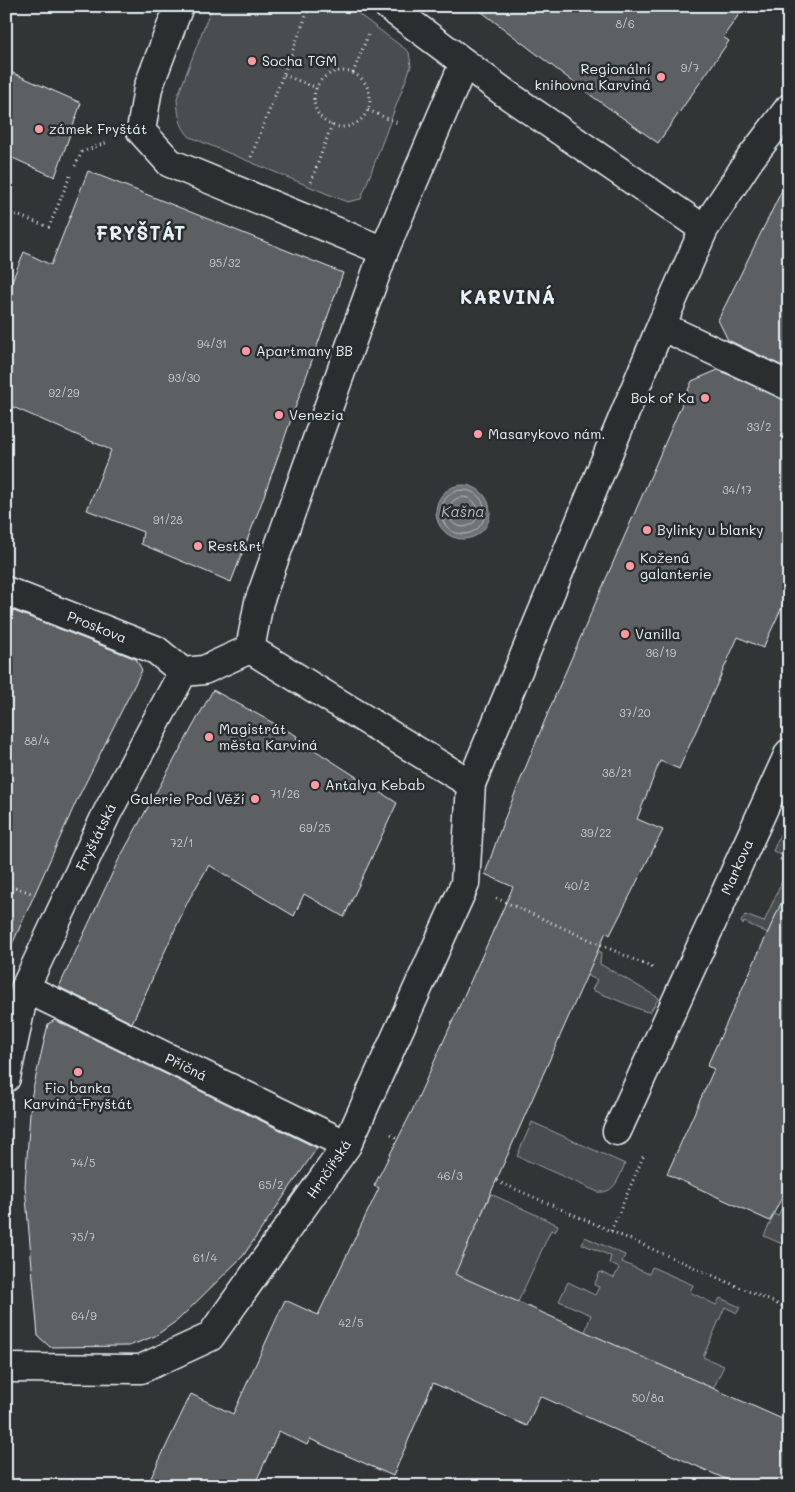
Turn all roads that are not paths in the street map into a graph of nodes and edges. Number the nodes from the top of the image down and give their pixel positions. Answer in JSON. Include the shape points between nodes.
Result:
{"nodes":[{"id":1,"x":179,"y":6,"type":"edge"},
{"id":2,"x":388,"y":6,"type":"edge"},
{"id":3,"x":464,"y":63,"type":"junction"},
{"id":4,"x":789,"y":108,"type":"edge"},
{"id":5,"x":704,"y":228,"type":"junction"},
{"id":6,"x":384,"y":252,"type":"junction"},
{"id":7,"x":661,"y":326,"type":"junction"},
{"id":8,"x":789,"y":386,"type":"edge"},
{"id":9,"x":6,"y":591,"type":"edge"},
{"id":10,"x":250,"y":649,"type":"junction"},
{"id":11,"x":183,"y":672,"type":"junction"},
{"id":12,"x":789,"y":753,"type":"edge"},
{"id":13,"x":471,"y":784,"type":"junction"},
{"id":14,"x":25,"y":988,"type":"junction"},
{"id":15,"x":6,"y":1078,"type":"edge"},
{"id":16,"x":617,"y":1131,"type":"road end"},
{"id":17,"x":348,"y":1145,"type":"junction"},
{"id":18,"x":6,"y":1368,"type":"edge"}],
"edges":[{"from":1,"to":6,"type":"street","via":[[148,88],[141,131],[170,163]]},
{"from":2,"to":3,"type":"street"},
{"from":3,"to":5,"type":"street"},
{"from":3,"to":6,"type":"street"},
{"from":4,"to":5,"type":"street"},
{"from":5,"to":7,"type":"street"},
{"from":6,"to":10,"type":"street","via":[[259,602]]},
{"from":7,"to":8,"type":"street"},
{"from":7,"to":13,"type":"street"},
{"from":9,"to":11,"type":"street","name":"Proskova","via":[[156,650]]},
{"from":10,"to":11,"type":"street","via":[[204,670]]},
{"from":10,"to":13,"type":"street"},
{"from":11,"to":14,"type":"street","name":"Fryštátská","via":[[107,813]]},
{"from":12,"to":16,"type":"street","name":"Markova"},
{"from":13,"to":17,"type":"street","name":"Hrnčířská","via":[[465,884]]},
{"from":14,"to":15,"type":"street","name":"Fryštátská"},
{"from":14,"to":17,"type":"street","name":"Příčná"},
{"from":17,"to":18,"type":"street","name":"Hrnčířská","via":[[210,1337],[140,1369]]}]}
